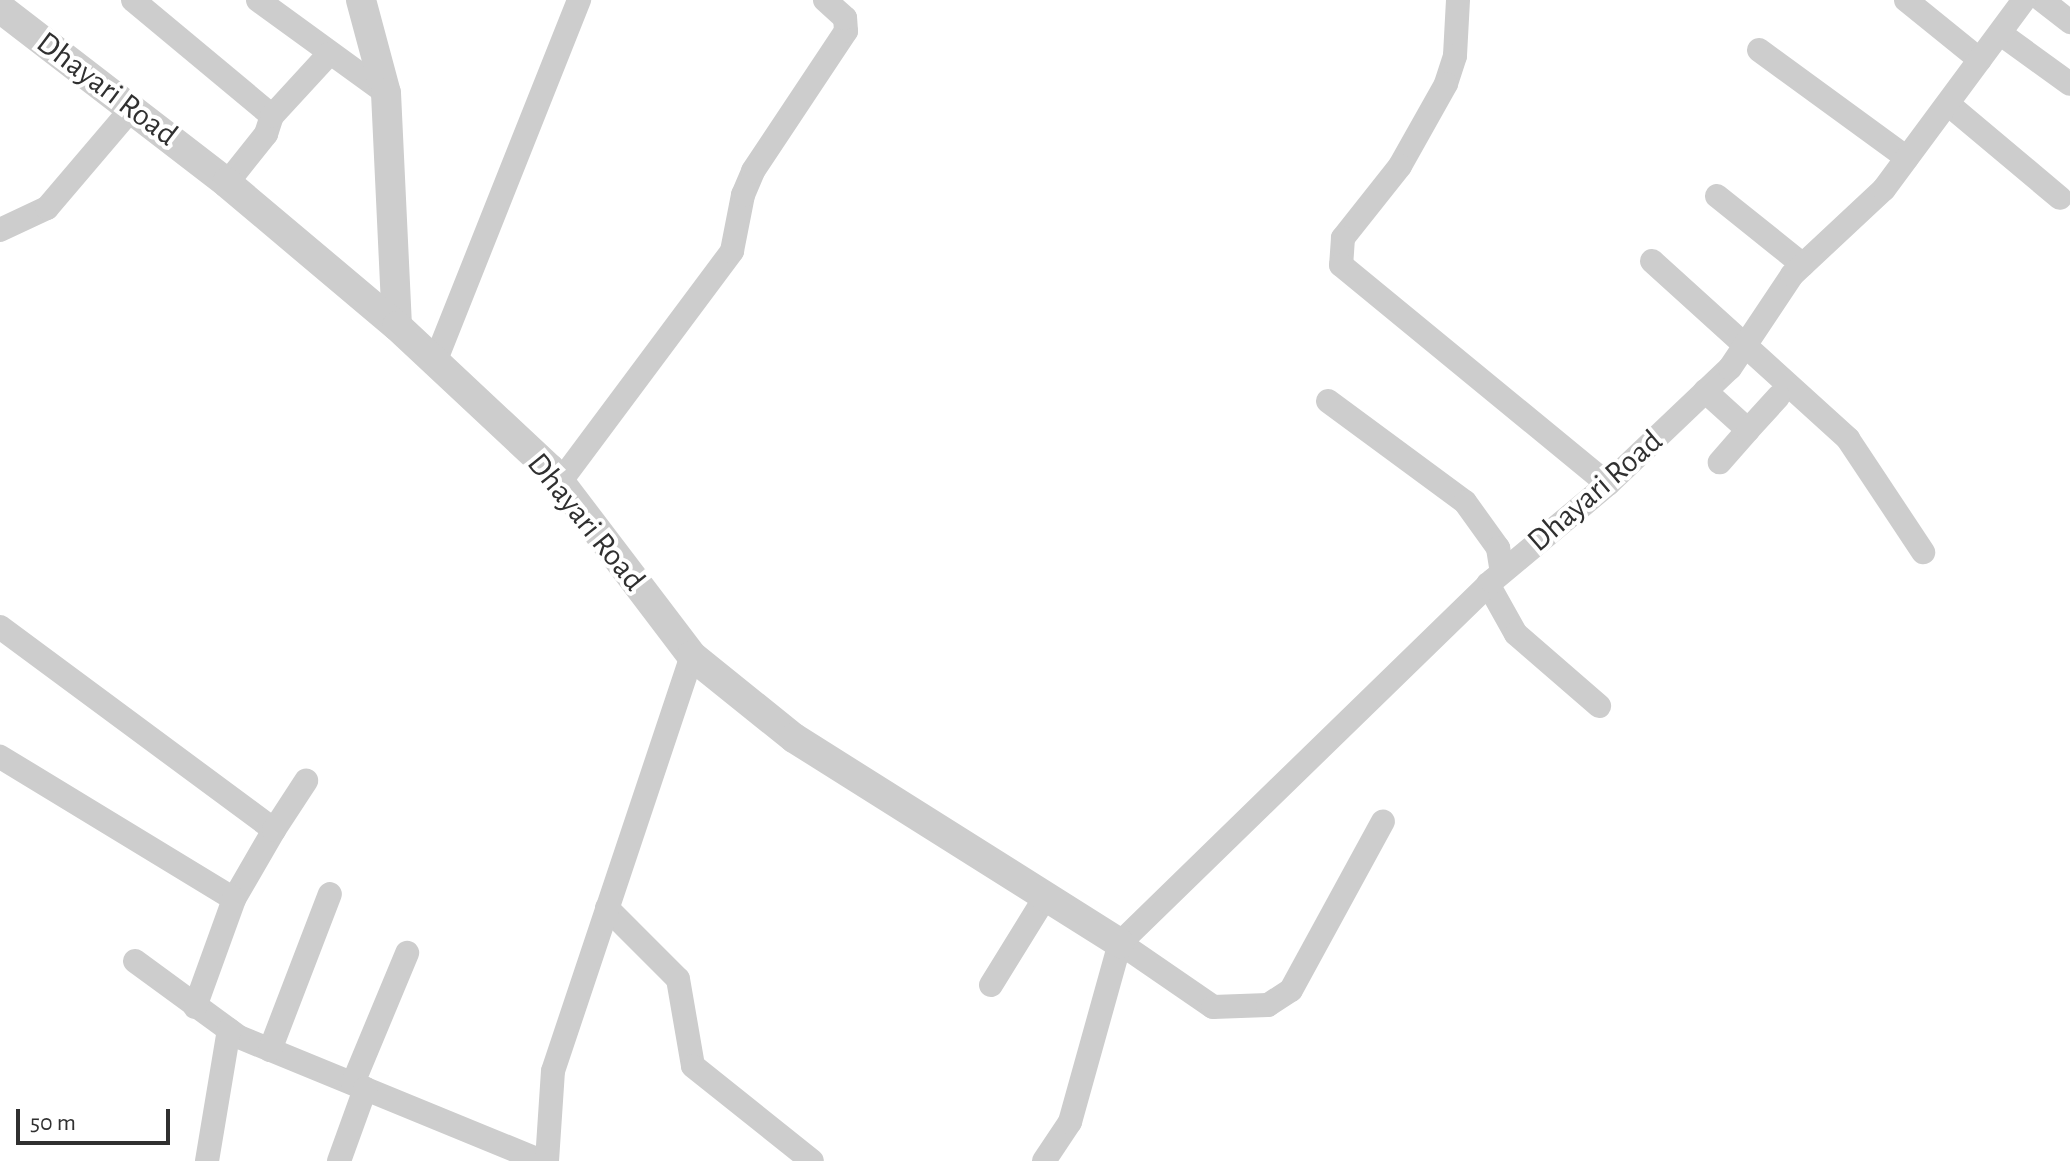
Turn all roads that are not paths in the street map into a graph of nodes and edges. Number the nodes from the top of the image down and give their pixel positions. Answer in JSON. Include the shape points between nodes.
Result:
{"nodes":[{"id":1,"x":133,"y":0,"type":"edge"},
{"id":2,"x":258,"y":0,"type":"edge"},
{"id":3,"x":361,"y":0,"type":"edge"},
{"id":4,"x":579,"y":0,"type":"edge"},
{"id":5,"x":825,"y":0,"type":"edge"},
{"id":6,"x":1458,"y":0,"type":"edge"},
{"id":7,"x":1906,"y":0,"type":"edge"},
{"id":8,"x":2024,"y":0,"type":"edge"},
{"id":9,"x":2042,"y":0,"type":"edge"},
{"id":10,"x":0,"y":8,"type":"edge"},
{"id":11,"x":2070,"y":22,"type":"edge"},
{"id":12,"x":2001,"y":34,"type":"junction"},
{"id":13,"x":1759,"y":50,"type":"dead end"},
{"id":14,"x":329,"y":54,"type":"junction"},
{"id":15,"x":1980,"y":60,"type":"junction"},
{"id":16,"x":2070,"y":84,"type":"edge"},
{"id":17,"x":386,"y":93,"type":"junction"},
{"id":18,"x":1948,"y":104,"type":"junction"},
{"id":19,"x":133,"y":107,"type":"junction"},
{"id":20,"x":272,"y":116,"type":"junction"},
{"id":21,"x":1907,"y":158,"type":"junction"},
{"id":22,"x":227,"y":183,"type":"junction"},
{"id":23,"x":1717,"y":196,"type":"dead end"},
{"id":24,"x":2060,"y":198,"type":"dead end"},
{"id":25,"x":0,"y":230,"type":"edge"},
{"id":26,"x":1652,"y":261,"type":"dead end"},
{"id":27,"x":1803,"y":265,"type":"junction"},
{"id":28,"x":397,"y":326,"type":"junction"},
{"id":29,"x":1744,"y":346,"type":"junction"},
{"id":30,"x":435,"y":362,"type":"junction"},
{"id":31,"x":1705,"y":391,"type":"junction"},
{"id":32,"x":1778,"y":397,"type":"dead end"},
{"id":33,"x":1328,"y":401,"type":"dead end"},
{"id":34,"x":1748,"y":430,"type":"junction"},
{"id":35,"x":1720,"y":462,"type":"dead end"},
{"id":36,"x":560,"y":482,"type":"junction"},
{"id":37,"x":1608,"y":484,"type":"junction"},
{"id":38,"x":1923,"y":552,"type":"dead end"},
{"id":39,"x":1495,"y":578,"type":"junction"},
{"id":40,"x":0,"y":627,"type":"edge"},
{"id":41,"x":692,"y":656,"type":"junction"},
{"id":42,"x":1599,"y":706,"type":"dead end"},
{"id":43,"x":0,"y":757,"type":"edge"},
{"id":44,"x":306,"y":781,"type":"dead end"},
{"id":45,"x":1383,"y":821,"type":"dead end"},
{"id":46,"x":274,"y":830,"type":"junction"},
{"id":47,"x":330,"y":894,"type":"dead end"},
{"id":48,"x":1046,"y":896,"type":"junction"},
{"id":49,"x":234,"y":899,"type":"junction"},
{"id":50,"x":607,"y":908,"type":"junction"},
{"id":51,"x":1120,"y":943,"type":"junction"},
{"id":52,"x":407,"y":953,"type":"dead end"},
{"id":53,"x":135,"y":961,"type":"dead end"},
{"id":54,"x":991,"y":985,"type":"dead end"},
{"id":55,"x":195,"y":1007,"type":"junction"},
{"id":56,"x":229,"y":1030,"type":"junction"},
{"id":57,"x":270,"y":1050,"type":"junction"},
{"id":58,"x":359,"y":1086,"type":"junction"},
{"id":59,"x":479,"y":1149,"type":"edge"},
{"id":60,"x":802,"y":1158,"type":"edge"},
{"id":61,"x":207,"y":1161,"type":"edge"},
{"id":62,"x":339,"y":1161,"type":"edge"},
{"id":63,"x":544,"y":1161,"type":"edge"},
{"id":64,"x":1044,"y":1161,"type":"edge"}],
"edges":[{"from":1,"to":20,"type":"street"},
{"from":2,"to":14,"type":"street"},
{"from":3,"to":17,"type":"street"},
{"from":4,"to":30,"type":"street"},
{"from":5,"to":36,"type":"street","via":[[845,18],[846,31],[753,171],[732,251]]},
{"from":6,"to":37,"type":"street","via":[[1455,56],[1446,84],[1400,166],[1343,238],[1341,265]]},
{"from":7,"to":15,"type":"street"},
{"from":8,"to":12,"type":"street","name":"Dhayari Road"},
{"from":9,"to":11,"type":"street"},
{"from":10,"to":19,"type":"street","name":"Dhayari Road"},
{"from":12,"to":15,"type":"street","name":"Dhayari Road"},
{"from":12,"to":16,"type":"street"},
{"from":13,"to":21,"type":"street"},
{"from":14,"to":17,"type":"street"},
{"from":14,"to":20,"type":"street"},
{"from":15,"to":18,"type":"street","name":"Dhayari Road"},
{"from":17,"to":28,"type":"street"},
{"from":18,"to":21,"type":"street","name":"Dhayari Road"},
{"from":18,"to":24,"type":"street"},
{"from":19,"to":22,"type":"street","name":"Dhayari Road"},
{"from":19,"to":25,"type":"street","via":[[47,208]]},
{"from":20,"to":22,"type":"street","via":[[266,134]]},
{"from":21,"to":27,"type":"street","name":"Dhayari Road","via":[[1884,189]]},
{"from":22,"to":28,"type":"street","name":"Dhayari Road"},
{"from":23,"to":27,"type":"street"},
{"from":26,"to":29,"type":"street"},
{"from":27,"to":29,"type":"street","name":"Dhayari Road"},
{"from":28,"to":30,"type":"street","name":"Dhayari Road"},
{"from":29,"to":31,"type":"street","name":"Dhayari Road"},
{"from":29,"to":38,"type":"street","via":[[1848,439]]},
{"from":30,"to":36,"type":"street","name":"Dhayari Road"},
{"from":31,"to":34,"type":"street"},
{"from":31,"to":37,"type":"street","name":"Dhayari Road"},
{"from":32,"to":34,"type":"street"},
{"from":33,"to":39,"type":"street","via":[[1465,502],[1498,548]]},
{"from":34,"to":35,"type":"street"},
{"from":36,"to":41,"type":"street","name":"Dhayari Road"},
{"from":37,"to":39,"type":"street","name":"Dhayari Road"},
{"from":39,"to":42,"type":"street","via":[[1516,634]]},
{"from":39,"to":51,"type":"street","name":"Dhayari Road"},
{"from":40,"to":46,"type":"street"},
{"from":41,"to":48,"type":"street","name":"Dhayari Road","via":[[794,738]]},
{"from":41,"to":50,"type":"street"},
{"from":43,"to":49,"type":"street"},
{"from":44,"to":46,"type":"street"},
{"from":45,"to":51,"type":"street","via":[[1291,990],[1268,1005],[1213,1007]]},
{"from":46,"to":49,"type":"street"},
{"from":47,"to":57,"type":"street"},
{"from":48,"to":51,"type":"street","name":"Dhayari Road"},
{"from":48,"to":54,"type":"street"},
{"from":49,"to":55,"type":"street"},
{"from":50,"to":60,"type":"street","via":[[678,979],[693,1066]]},
{"from":50,"to":63,"type":"street","via":[[553,1071]]},
{"from":51,"to":64,"type":"street","via":[[1070,1122]]},
{"from":52,"to":58,"type":"street"},
{"from":53,"to":55,"type":"street"},
{"from":55,"to":56,"type":"street"},
{"from":56,"to":57,"type":"street"},
{"from":56,"to":61,"type":"street"},
{"from":57,"to":58,"type":"street"},
{"from":58,"to":59,"type":"street"},
{"from":58,"to":62,"type":"street"},
{"from":59,"to":63,"type":"street"}]}
